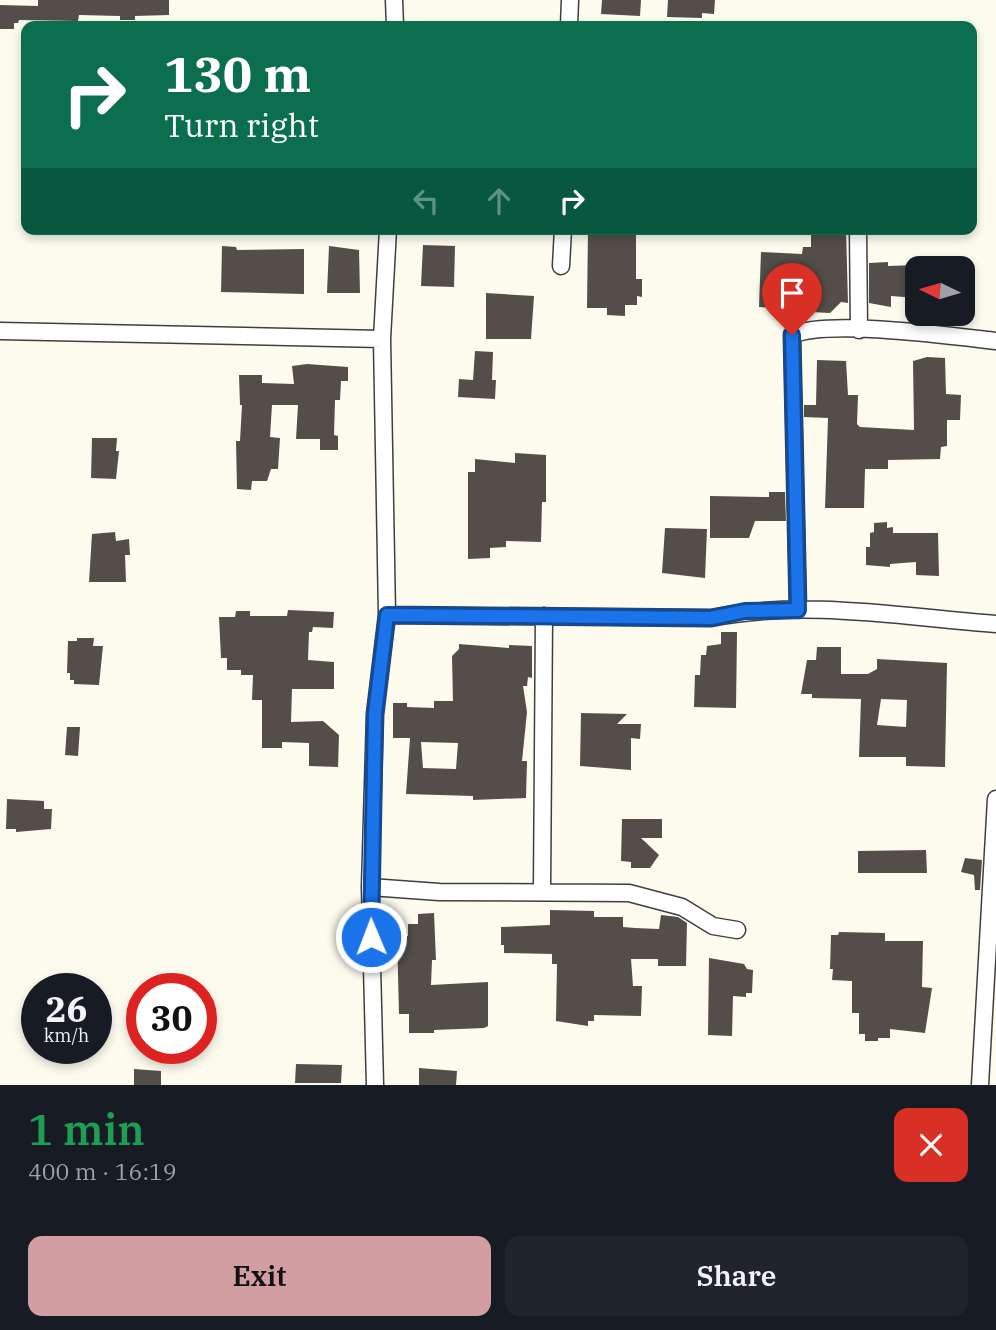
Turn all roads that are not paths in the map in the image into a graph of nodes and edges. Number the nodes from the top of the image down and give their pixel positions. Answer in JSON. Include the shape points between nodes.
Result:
{"nodes":[{"id":1,"x":394,"y":0,"type":"edge"},
{"id":2,"x":570,"y":0,"type":"edge"},
{"id":3,"x":396,"y":21,"type":"edge"},
{"id":4,"x":569,"y":21,"type":"edge"},
{"id":5,"x":388,"y":235,"type":"edge"},
{"id":6,"x":563,"y":235,"type":"edge"},
{"id":7,"x":858,"y":235,"type":"edge"},
{"id":8,"x":561,"y":266,"type":"dead end"},
{"id":9,"x":859,"y":330,"type":"junction"},
{"id":10,"x":0,"y":331,"type":"edge"},
{"id":11,"x":382,"y":339,"type":"junction"},
{"id":12,"x":996,"y":341,"type":"edge"},
{"id":13,"x":798,"y":610,"type":"junction"},
{"id":14,"x":387,"y":615,"type":"junction"},
{"id":15,"x":544,"y":616,"type":"junction"},
{"id":16,"x":996,"y":624,"type":"edge"},
{"id":17,"x":996,"y":799,"type":"edge"},
{"id":18,"x":370,"y":887,"type":"junction"},
{"id":19,"x":542,"y":892,"type":"junction"},
{"id":20,"x":993,"y":898,"type":"edge"},
{"id":21,"x":737,"y":930,"type":"dead end"},
{"id":22,"x":988,"y":1062,"type":"edge"},
{"id":23,"x":375,"y":1085,"type":"edge"},
{"id":24,"x":980,"y":1085,"type":"edge"}],
"edges":[{"from":1,"to":3,"type":"street"},
{"from":2,"to":4,"type":"street"},
{"from":5,"to":11,"type":"street"},
{"from":6,"to":8,"type":"street"},
{"from":7,"to":9,"type":"street"},
{"from":9,"to":12,"type":"street"},
{"from":9,"to":13,"type":"street","via":[[792,335]]},
{"from":10,"to":11,"type":"street"},
{"from":11,"to":14,"type":"street"},
{"from":13,"to":15,"type":"street","via":[[745,611],[711,618]]},
{"from":13,"to":16,"type":"street"},
{"from":14,"to":15,"type":"street"},
{"from":14,"to":18,"type":"street","via":[[375,714]]},
{"from":15,"to":19,"type":"street"},
{"from":17,"to":20,"type":"street"},
{"from":18,"to":19,"type":"street"},
{"from":18,"to":23,"type":"street"},
{"from":19,"to":21,"type":"street","via":[[629,892],[682,908],[713,926]]},
{"from":20,"to":22,"type":"street"},
{"from":22,"to":24,"type":"street"}]}
